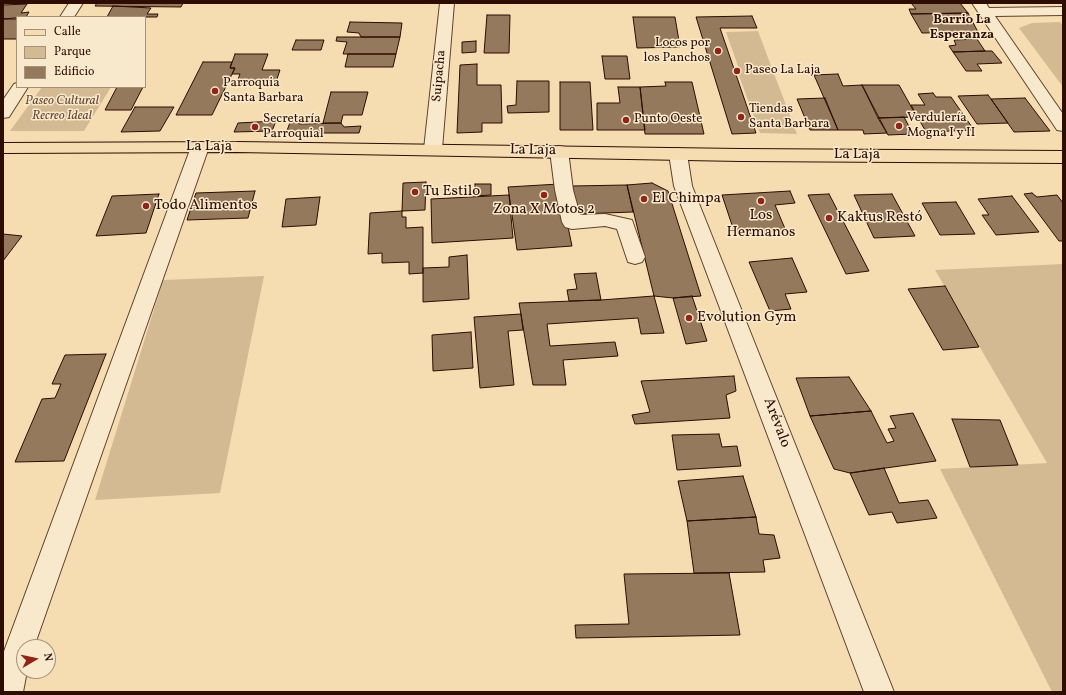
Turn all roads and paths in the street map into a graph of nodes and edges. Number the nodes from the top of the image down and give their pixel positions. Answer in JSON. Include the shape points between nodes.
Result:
{"nodes":[{"id":1,"x":76,"y":3,"type":"edge"},
{"id":2,"x":447,"y":3,"type":"edge"},
{"id":3,"x":982,"y":8,"type":"edge"},
{"id":4,"x":1063,"y":11,"type":"edge"},
{"id":5,"x":68,"y":16,"type":"edge"},
{"id":6,"x":19,"y":88,"type":"edge"},
{"id":7,"x":3,"y":113,"type":"edge"},
{"id":8,"x":1063,"y":126,"type":"edge"},
{"id":9,"x":200,"y":147,"type":"junction"},
{"id":10,"x":3,"y":148,"type":"edge"},
{"id":11,"x":433,"y":149,"type":"junction"},
{"id":12,"x":559,"y":151,"type":"junction"},
{"id":13,"x":678,"y":154,"type":"junction"},
{"id":14,"x":1063,"y":157,"type":"edge"},
{"id":15,"x":635,"y":257,"type":"dead end"},
{"id":16,"x":8,"y":692,"type":"edge"},
{"id":17,"x":879,"y":692,"type":"edge"}],
"edges":[{"from":1,"to":5,"type":"street"},
{"from":2,"to":11,"type":"street","name":"Suipacha"},
{"from":3,"to":4,"type":"street"},
{"from":3,"to":8,"type":"street"},
{"from":6,"to":7,"type":"street"},
{"from":9,"to":10,"type":"main road","name":"La Laja"},
{"from":9,"to":11,"type":"main road","name":"La Laja"},
{"from":9,"to":16,"type":"street","via":[[15,660]]},
{"from":11,"to":12,"type":"main road","name":"La Laja"},
{"from":12,"to":13,"type":"main road","name":"La Laja"},
{"from":12,"to":15,"type":"street","via":[[564,190],[572,222],[604,220],[625,225]]},
{"from":13,"to":14,"type":"main road","name":"La Laja"},
{"from":13,"to":17,"type":"street","name":"Arévalo","via":[[683,186]]}]}
